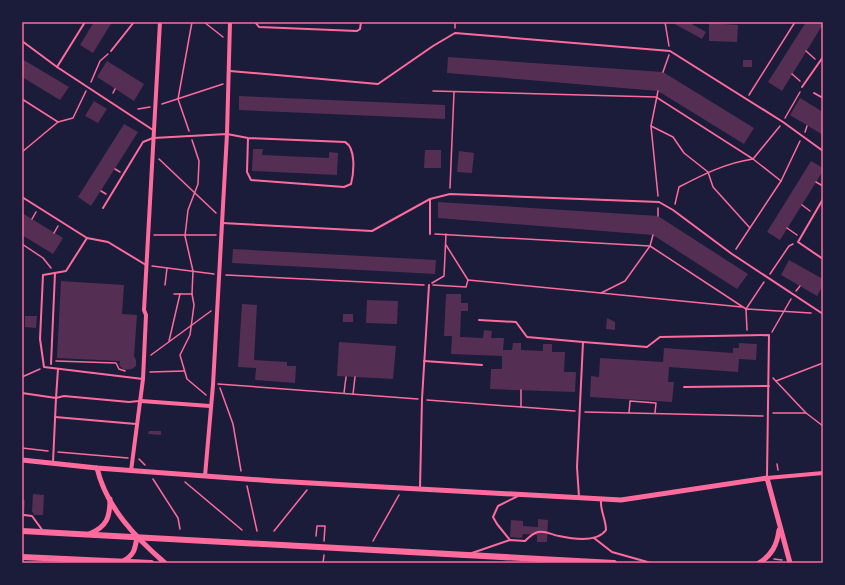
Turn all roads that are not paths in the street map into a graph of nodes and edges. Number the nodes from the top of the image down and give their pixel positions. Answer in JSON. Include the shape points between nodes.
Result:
{"nodes":[{"id":1,"x":85,"y":22,"type":"edge"},
{"id":2,"x":134,"y":22,"type":"edge"},
{"id":3,"x":160,"y":22,"type":"edge"},
{"id":4,"x":230,"y":22,"type":"edge"},
{"id":5,"x":255,"y":22,"type":"edge"},
{"id":6,"x":361,"y":22,"type":"edge"},
{"id":7,"x":22,"y":41,"type":"edge"},
{"id":8,"x":111,"y":51,"type":"road end"},
{"id":9,"x":823,"y":57,"type":"edge"},
{"id":10,"x":57,"y":67,"type":"junction"},
{"id":11,"x":228,"y":71,"type":"junction"},
{"id":12,"x":802,"y":87,"type":"road end"},
{"id":13,"x":814,"y":93,"type":"dead end"},
{"id":14,"x":823,"y":98,"type":"edge"},
{"id":15,"x":153,"y":130,"type":"junction"},
{"id":16,"x":227,"y":134,"type":"junction"},
{"id":17,"x":153,"y":138,"type":"junction"},
{"id":18,"x":248,"y":138,"type":"junction"},
{"id":19,"x":823,"y":151,"type":"edge"},
{"id":20,"x":22,"y":197,"type":"edge"},
{"id":21,"x":430,"y":199,"type":"junction"},
{"id":22,"x":823,"y":199,"type":"edge"},
{"id":23,"x":103,"y":208,"type":"dead end"},
{"id":24,"x":222,"y":223,"type":"junction"},
{"id":25,"x":430,"y":234,"type":"road end"},
{"id":26,"x":87,"y":238,"type":"junction"},
{"id":27,"x":823,"y":259,"type":"edge"},
{"id":28,"x":146,"y":265,"type":"junction"},
{"id":29,"x":56,"y":273,"type":"junction"},
{"id":30,"x":429,"y":285,"type":"road end"},
{"id":31,"x":823,"y":314,"type":"edge"},
{"id":32,"x":479,"y":320,"type":"dead end"},
{"id":33,"x":583,"y":342,"type":"junction"},
{"id":34,"x":424,"y":361,"type":"junction"},
{"id":35,"x":51,"y":364,"type":"dead end"},
{"id":36,"x":482,"y":366,"type":"dead end"},
{"id":37,"x":58,"y":369,"type":"junction"},
{"id":38,"x":143,"y":379,"type":"junction"},
{"id":39,"x":769,"y":386,"type":"junction"},
{"id":40,"x":684,"y":387,"type":"dead end"},
{"id":41,"x":22,"y":393,"type":"edge"},
{"id":42,"x":56,"y":398,"type":"junction"},
{"id":43,"x":140,"y":401,"type":"junction"},
{"id":44,"x":210,"y":406,"type":"junction"},
{"id":45,"x":55,"y":417,"type":"junction"},
{"id":46,"x":138,"y":424,"type":"junction"},
{"id":47,"x":22,"y":460,"type":"edge"},
{"id":48,"x":53,"y":463,"type":"junction"},
{"id":49,"x":97,"y":468,"type":"junction"},
{"id":50,"x":131,"y":470,"type":"junction"},
{"id":51,"x":823,"y":473,"type":"edge"},
{"id":52,"x":205,"y":476,"type":"junction"},
{"id":53,"x":767,"y":478,"type":"junction"},
{"id":54,"x":420,"y":489,"type":"junction"},
{"id":55,"x":518,"y":496,"type":"junction"},
{"id":56,"x":110,"y":498,"type":"junction"},
{"id":57,"x":579,"y":498,"type":"junction"},
{"id":58,"x":601,"y":500,"type":"junction"},
{"id":59,"x":24,"y":515,"type":"dead end"},
{"id":60,"x":779,"y":527,"type":"junction"},
{"id":61,"x":22,"y":531,"type":"edge"},
{"id":62,"x":44,"y":532,"type":"junction"},
{"id":63,"x":89,"y":534,"type":"junction"},
{"id":64,"x":137,"y":537,"type":"junction"},
{"id":65,"x":594,"y":538,"type":"junction"},
{"id":66,"x":510,"y":540,"type":"junction"},
{"id":67,"x":465,"y":555,"type":"junction"},
{"id":68,"x":22,"y":557,"type":"edge"},
{"id":69,"x":108,"y":562,"type":"edge"},
{"id":70,"x":121,"y":562,"type":"junction"},
{"id":71,"x":152,"y":563,"type":"edge"},
{"id":72,"x":165,"y":563,"type":"edge"},
{"id":73,"x":614,"y":563,"type":"edge"},
{"id":74,"x":651,"y":563,"type":"edge"},
{"id":75,"x":758,"y":563,"type":"edge"},
{"id":76,"x":790,"y":563,"type":"edge"}],
"edges":[{"from":1,"to":10,"type":"lane"},
{"from":2,"to":8,"type":"lane"},
{"from":3,"to":15,"type":"street"},
{"from":4,"to":11,"type":"street"},
{"from":5,"to":6,"type":"lane","via":[[258,27],[357,31]]},
{"from":7,"to":10,"type":"lane"},
{"from":9,"to":12,"type":"lane"},
{"from":10,"to":15,"type":"lane"},
{"from":11,"to":16,"type":"street"},
{"from":11,"to":19,"type":"lane","via":[[378,84],[454,33],[670,51],[783,122]]},
{"from":13,"to":14,"type":"lane"},
{"from":15,"to":17,"type":"street"},
{"from":16,"to":17,"type":"lane"},
{"from":16,"to":18,"type":"lane"},
{"from":16,"to":24,"type":"street"},
{"from":17,"to":23,"type":"lane","via":[[143,142]]},
{"from":17,"to":28,"type":"street"},
{"from":18,"to":18,"type":"lane","via":[[345,142],[352,148],[351,184],[344,187],[251,180],[247,172]]},
{"from":20,"to":26,"type":"lane"},
{"from":21,"to":24,"type":"lane","via":[[372,231]]},
{"from":21,"to":25,"type":"lane"},
{"from":21,"to":31,"type":"lane","via":[[450,194],[659,202]]},
{"from":22,"to":27,"type":"lane","via":[[798,242]]},
{"from":24,"to":44,"type":"street"},
{"from":26,"to":28,"type":"lane","via":[[108,242]]},
{"from":26,"to":29,"type":"lane","via":[[66,271]]},
{"from":28,"to":38,"type":"street"},
{"from":29,"to":35,"type":"lane"},
{"from":29,"to":37,"type":"lane","via":[[43,275],[40,339],[44,367]]},
{"from":30,"to":34,"type":"lane"},
{"from":32,"to":33,"type":"lane","via":[[516,322],[527,337]]},
{"from":33,"to":39,"type":"lane","via":[[647,348],[660,338],[769,335]]},
{"from":33,"to":57,"type":"lane","via":[[577,467]]},
{"from":34,"to":36,"type":"lane"},
{"from":34,"to":54,"type":"lane"},
{"from":37,"to":38,"type":"lane"},
{"from":37,"to":42,"type":"lane"},
{"from":38,"to":43,"type":"street"},
{"from":39,"to":40,"type":"lane"},
{"from":39,"to":53,"type":"lane"},
{"from":41,"to":42,"type":"lane"},
{"from":42,"to":43,"type":"lane","via":[[64,396]]},
{"from":42,"to":45,"type":"lane"},
{"from":43,"to":44,"type":"street"},
{"from":43,"to":46,"type":"street"},
{"from":44,"to":52,"type":"street"},
{"from":45,"to":46,"type":"lane"},
{"from":45,"to":48,"type":"lane"},
{"from":46,"to":50,"type":"street"},
{"from":47,"to":48,"type":"street"},
{"from":48,"to":49,"type":"street"},
{"from":49,"to":50,"type":"street"},
{"from":49,"to":56,"type":"street","via":[[99,478]]},
{"from":50,"to":52,"type":"street"},
{"from":51,"to":53,"type":"street"},
{"from":52,"to":54,"type":"street"},
{"from":53,"to":58,"type":"street","via":[[621,500]]},
{"from":53,"to":60,"type":"street"},
{"from":54,"to":55,"type":"street"},
{"from":55,"to":57,"type":"street"},
{"from":55,"to":66,"type":"lane","via":[[498,506],[493,517]]},
{"from":56,"to":63,"type":"street","via":[[110,515],[106,524]]},
{"from":56,"to":64,"type":"street","via":[[119,515]]},
{"from":57,"to":58,"type":"street"},
{"from":58,"to":65,"type":"lane","via":[[600,509],[605,518],[606,530]]},
{"from":59,"to":62,"type":"lane","via":[[32,516]]},
{"from":60,"to":75,"type":"street","via":[[774,549]]},
{"from":60,"to":76,"type":"street"},
{"from":61,"to":62,"type":"main road"},
{"from":62,"to":63,"type":"main road"},
{"from":63,"to":64,"type":"main road"},
{"from":64,"to":67,"type":"main road"},
{"from":64,"to":70,"type":"street","via":[[135,552]]},
{"from":64,"to":72,"type":"street"},
{"from":65,"to":66,"type":"lane","via":[[537,532],[525,541]]},
{"from":65,"to":74,"type":"lane","via":[[612,552]]},
{"from":66,"to":67,"type":"lane"},
{"from":67,"to":73,"type":"main road"},
{"from":68,"to":69,"type":"main road"},
{"from":69,"to":70,"type":"main road"},
{"from":70,"to":71,"type":"main road"}]}
